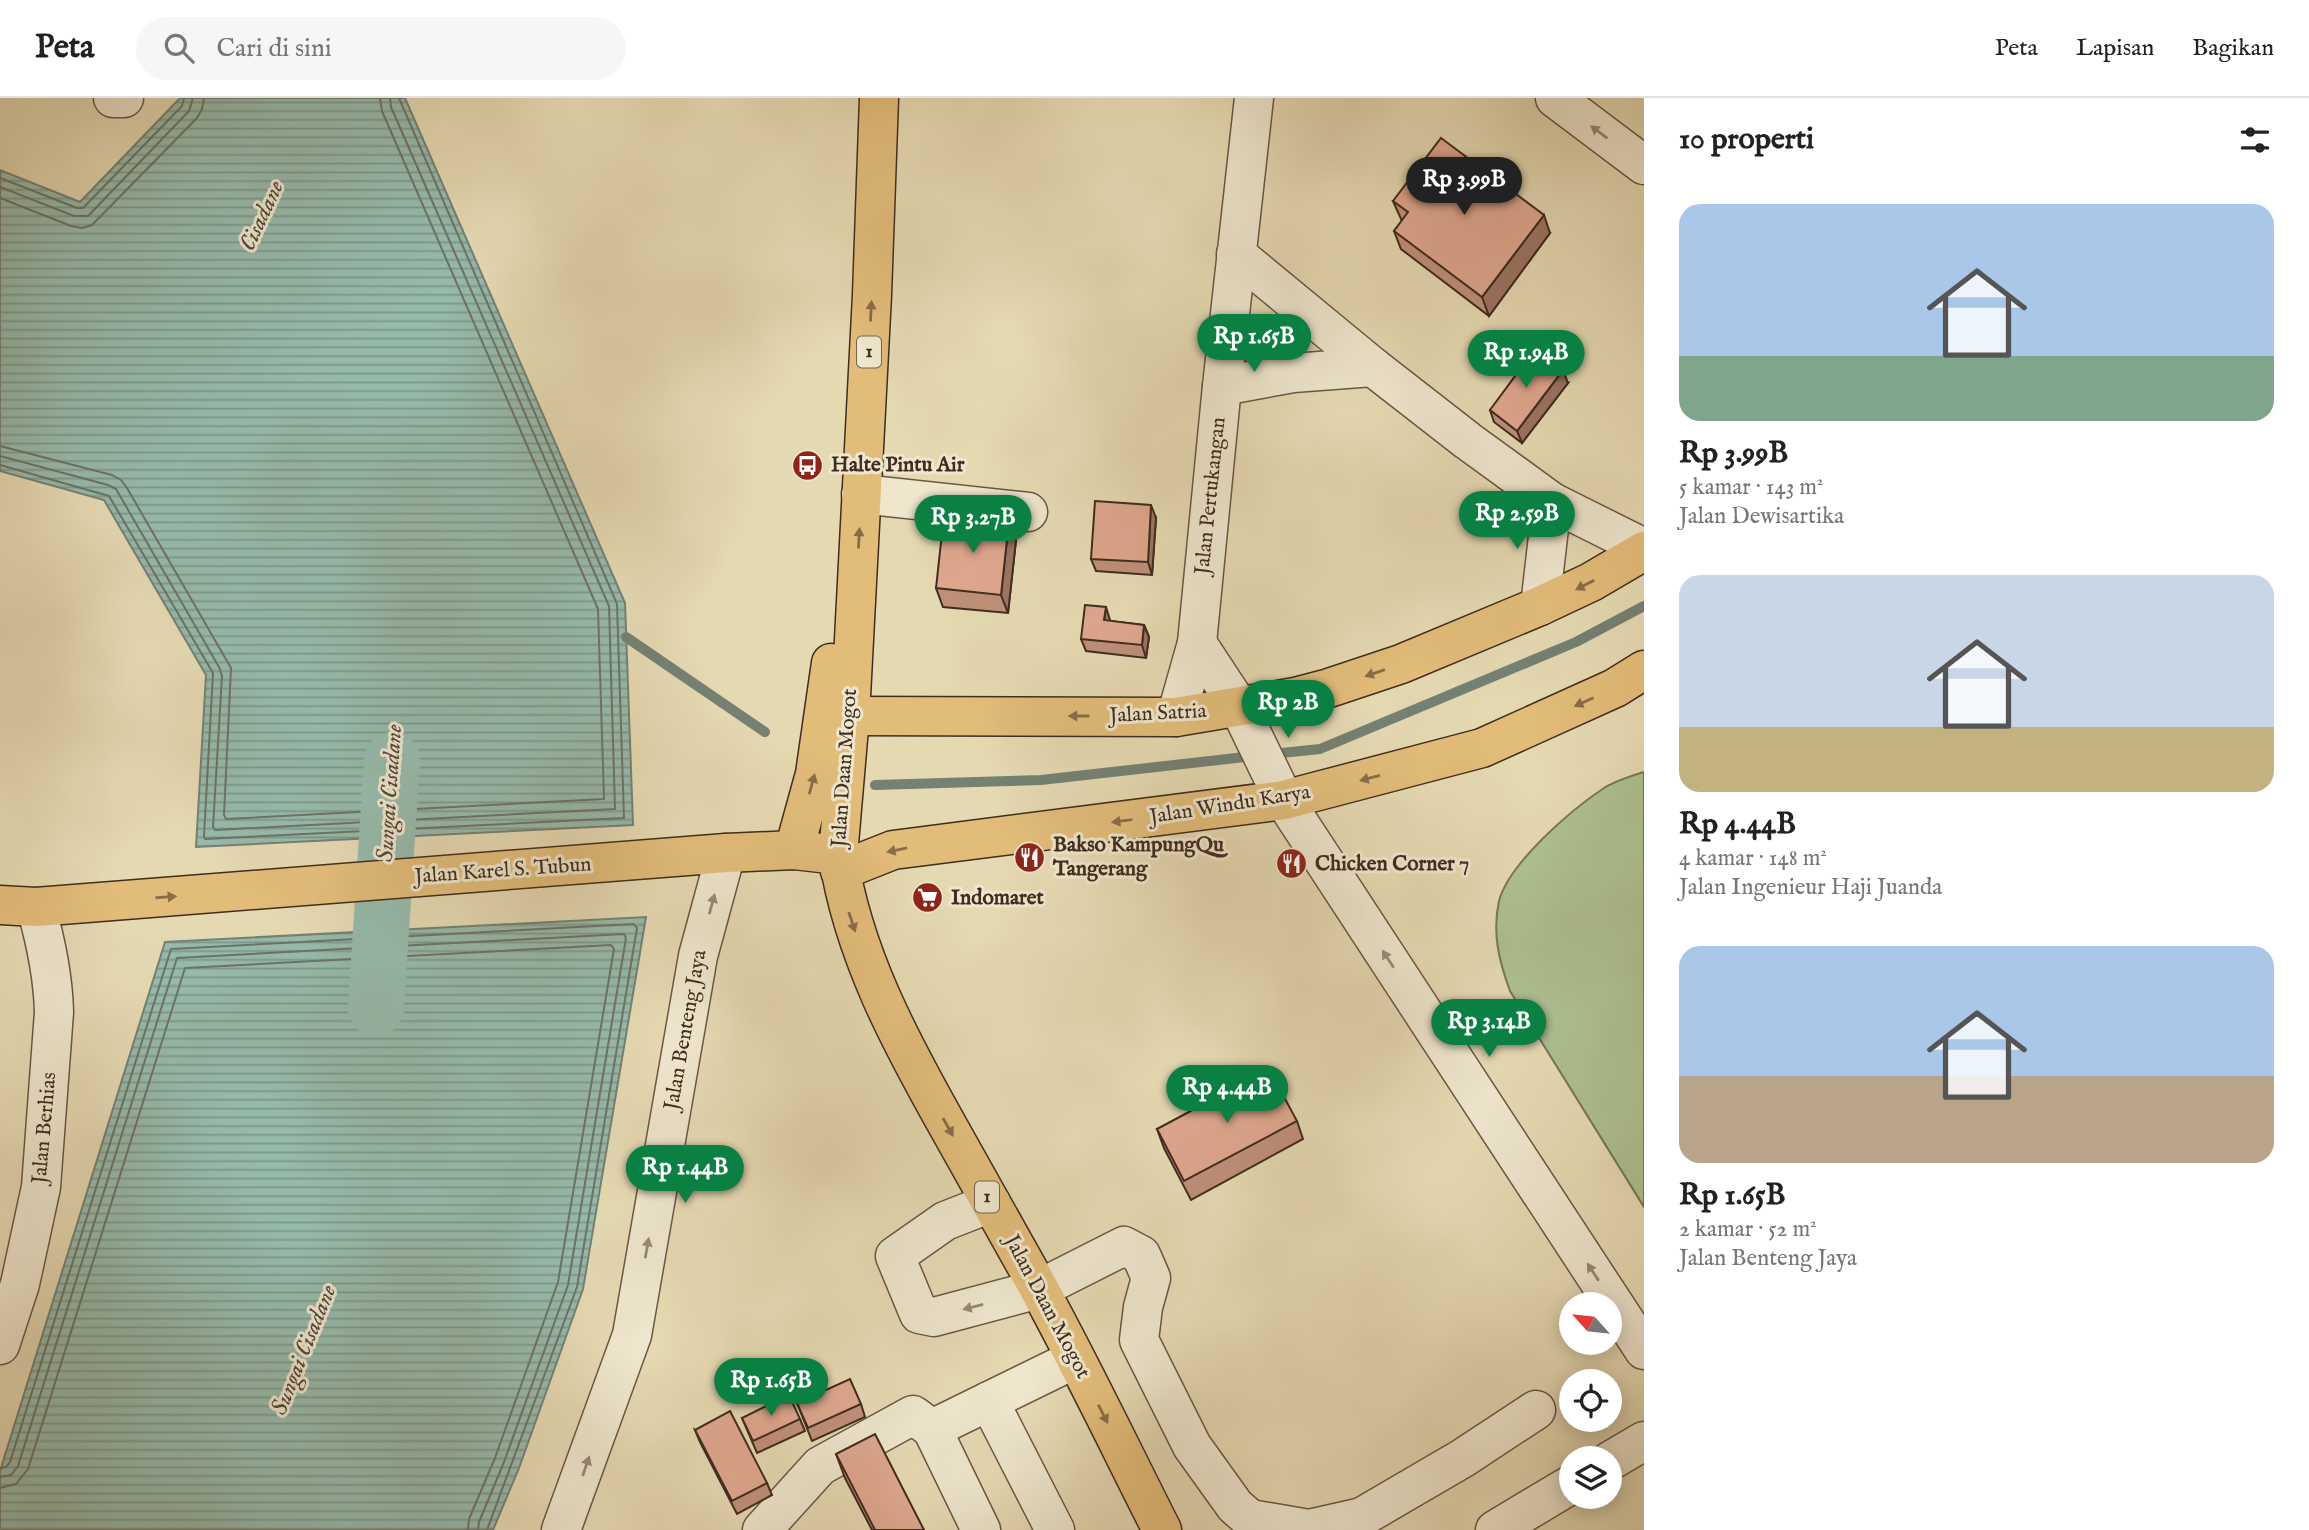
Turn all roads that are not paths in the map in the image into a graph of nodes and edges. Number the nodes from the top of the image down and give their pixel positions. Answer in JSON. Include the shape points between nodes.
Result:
{"nodes":[{"id":1,"x":113,"y":98,"type":"edge"},
{"id":2,"x":124,"y":98,"type":"edge"},
{"id":3,"x":879,"y":98,"type":"edge"},
{"id":4,"x":1254,"y":98,"type":"edge"},
{"id":5,"x":1555,"y":98,"type":"edge"},
{"id":6,"x":1644,"y":165,"type":"edge"},
{"id":7,"x":1236,"y":254,"type":"junction"},
{"id":8,"x":1373,"y":367,"type":"junction"},
{"id":9,"x":1222,"y":386,"type":"junction"},
{"id":10,"x":861,"y":494,"type":"junction"},
{"id":11,"x":1552,"y":502,"type":"junction"},
{"id":12,"x":1028,"y":512,"type":"dead end"},
{"id":13,"x":1644,"y":549,"type":"edge"},
{"id":14,"x":1541,"y":606,"type":"junction"},
{"id":15,"x":855,"y":607,"type":"junction"},
{"id":16,"x":1197,"y":643,"type":"junction"},
{"id":17,"x":1644,"y":670,"type":"edge"},
{"id":18,"x":1241,"y":711,"type":"junction"},
{"id":19,"x":850,"y":716,"type":"junction"},
{"id":20,"x":1176,"y":717,"type":"junction"},
{"id":21,"x":1281,"y":795,"type":"junction"},
{"id":22,"x":794,"y":850,"type":"junction"},
{"id":23,"x":726,"y":853,"type":"junction"},
{"id":24,"x":839,"y":863,"type":"junction"},
{"id":25,"x":18,"y":906,"type":"edge"},
{"id":26,"x":991,"y":1203,"type":"junction"},
{"id":27,"x":1039,"y":1289,"type":"junction"},
{"id":28,"x":0,"y":1345,"type":"edge"},
{"id":29,"x":1644,"y":1350,"type":"edge"},
{"id":30,"x":1075,"y":1359,"type":"junction"},
{"id":31,"x":989,"y":1401,"type":"junction"},
{"id":32,"x":1536,"y":1410,"type":"dead end"},
{"id":33,"x":932,"y":1429,"type":"junction"},
{"id":34,"x":1644,"y":1441,"type":"edge"},
{"id":35,"x":1622,"y":1454,"type":"edge"},
{"id":36,"x":1559,"y":1492,"type":"edge"},
{"id":37,"x":561,"y":1530,"type":"edge"},
{"id":38,"x":762,"y":1530,"type":"edge"},
{"id":39,"x":981,"y":1530,"type":"edge"},
{"id":40,"x":1055,"y":1530,"type":"edge"},
{"id":41,"x":1162,"y":1530,"type":"edge"},
{"id":42,"x":1495,"y":1530,"type":"edge"}],
"edges":[{"from":1,"to":2,"type":"street"},
{"from":10,"to":3,"type":"main road","name":"Jalan Daan Mogot","number":"1","one_way":true},
{"from":4,"to":7,"type":"street","name":"Jalan Pertukangan"},
{"from":6,"to":5,"type":"street","one_way":true},
{"from":7,"to":8,"type":"street"},
{"from":7,"to":9,"type":"street","name":"Jalan Pertukangan"},
{"from":8,"to":9,"type":"street","via":[[1293,373]]},
{"from":8,"to":11,"type":"street"},
{"from":9,"to":16,"type":"street","name":"Jalan Pertukangan"},
{"from":10,"to":12,"type":"street"},
{"from":15,"to":10,"type":"main road","name":"Jalan Daan Mogot","number":"1","one_way":true},
{"from":11,"to":13,"type":"street"},
{"from":11,"to":14,"type":"street"},
{"from":13,"to":14,"type":"main road","name":"Jalan Satria","one_way":true},
{"from":14,"to":18,"type":"main road","name":"Jalan Satria","one_way":true,"via":[[1377,672]]},
{"from":15,"to":19,"type":"main road","name":"Jalan Daan Mogot","number":"1"},
{"from":22,"to":15,"type":"main road","one_way":true,"via":[[815,774],[830,665]]},
{"from":16,"to":18,"type":"street"},
{"from":16,"to":20,"type":"street","name":"Jalan Pertukangan"},
{"from":17,"to":21,"type":"main road","name":"Jalan Windu Karya","one_way":true,"via":[[1615,688],[1482,748]]},
{"from":18,"to":20,"type":"main road","name":"Jalan Satria"},
{"from":18,"to":21,"type":"street"},
{"from":20,"to":19,"type":"main road","name":"Jalan Satria","one_way":true},
{"from":19,"to":24,"type":"main road","name":"Jalan Daan Mogot","number":"1"},
{"from":21,"to":24,"type":"main road","name":"Jalan Windu Karya","one_way":true,"via":[[893,850]]},
{"from":29,"to":21,"type":"street","one_way":true},
{"from":22,"to":23,"type":"main road","name":"Jalan Karel S. Tubun"},
{"from":22,"to":24,"type":"main road","name":"Jalan Karel S. Tubun"},
{"from":25,"to":23,"type":"main road","name":"Jalan Karel S. Tubun","one_way":true},
{"from":37,"to":23,"type":"street","name":"Jalan Benteng Jaya","one_way":true,"via":[[632,1335],[698,956]]},
{"from":24,"to":26,"type":"main road","name":"Jalan Daan Mogot","number":"1","one_way":true,"via":[[864,957],[908,1056]]},
{"from":25,"to":28,"type":"street","name":"Jalan Berhias","via":[[48,949],[54,1012],[41,1187],[20,1284]]},
{"from":26,"to":27,"type":"main road","name":"Jalan Daan Mogot","number":"1"},
{"from":27,"to":26,"type":"street","one_way":true,"via":[[934,1317],[919,1314],[895,1256],[945,1221]]},
{"from":27,"to":30,"type":"main road","name":"Jalan Daan Mogot","number":"1"},
{"from":27,"to":32,"type":"street","via":[[1124,1246],[1142,1255],[1151,1278],[1139,1339],[1192,1446],[1235,1506],[1250,1519],[1309,1530],[1362,1517]]},
{"from":30,"to":31,"type":"street"},
{"from":30,"to":41,"type":"main road","name":"Jalan Daan Mogot","number":"1","one_way":true},
{"from":31,"to":33,"type":"street"},
{"from":31,"to":40,"type":"street"},
{"from":33,"to":38,"type":"street","via":[[912,1415],[820,1465]]},
{"from":33,"to":39,"type":"street"},
{"from":34,"to":35,"type":"street"},
{"from":36,"to":42,"type":"street"}]}
